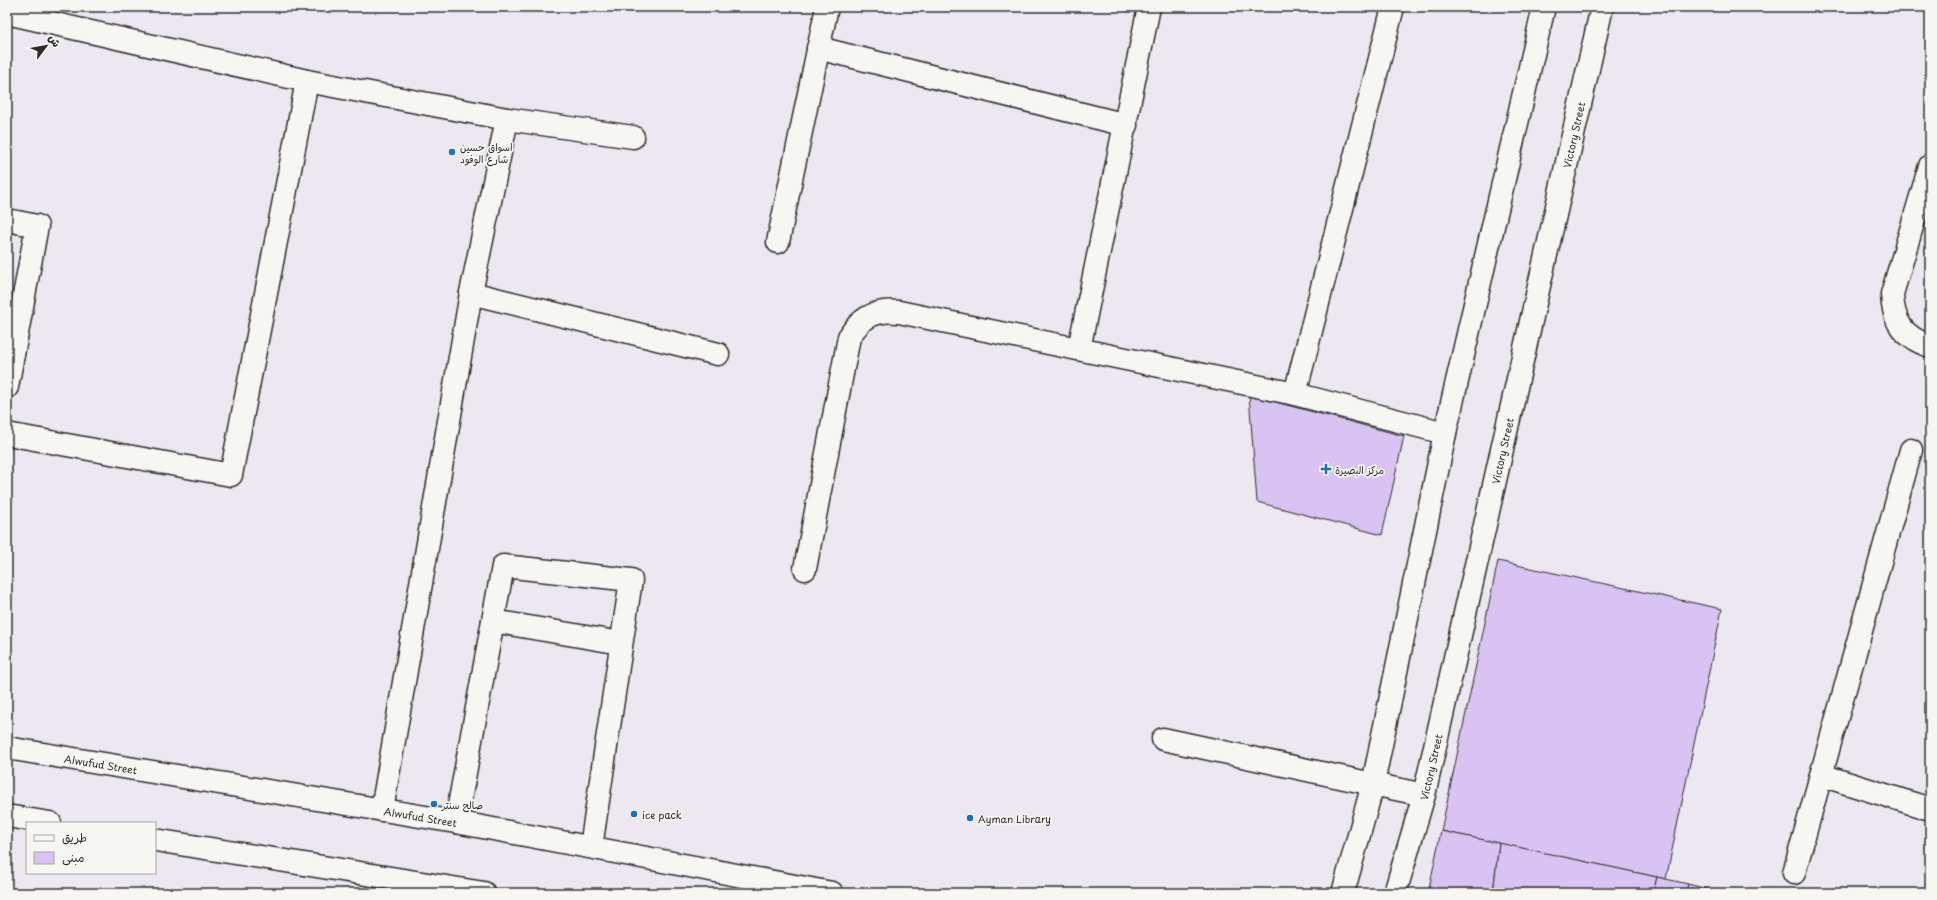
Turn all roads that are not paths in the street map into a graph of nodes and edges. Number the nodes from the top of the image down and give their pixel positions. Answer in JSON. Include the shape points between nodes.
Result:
{"nodes":[{"id":1,"x":827,"y":7,"type":"edge"},
{"id":2,"x":1149,"y":7,"type":"edge"},
{"id":3,"x":1544,"y":7,"type":"edge"},
{"id":4,"x":1602,"y":7,"type":"edge"},
{"id":5,"x":1390,"y":8,"type":"edge"},
{"id":6,"x":7,"y":13,"type":"edge"},
{"id":7,"x":818,"y":48,"type":"junction"},
{"id":8,"x":307,"y":81,"type":"junction"},
{"id":9,"x":507,"y":119,"type":"junction"},
{"id":10,"x":1126,"y":125,"type":"junction"},
{"id":11,"x":633,"y":137,"type":"dead end"},
{"id":12,"x":1930,"y":166,"type":"edge"},
{"id":13,"x":7,"y":220,"type":"edge"},
{"id":14,"x":778,"y":242,"type":"dead end"},
{"id":15,"x":471,"y":293,"type":"junction"},
{"id":16,"x":1930,"y":346,"type":"edge"},
{"id":17,"x":1079,"y":349,"type":"junction"},
{"id":18,"x":718,"y":354,"type":"dead end"},
{"id":19,"x":7,"y":387,"type":"edge"},
{"id":20,"x":1295,"y":394,"type":"junction"},
{"id":21,"x":1445,"y":433,"type":"junction"},
{"id":22,"x":7,"y":434,"type":"edge"},
{"id":23,"x":1911,"y":450,"type":"dead end"},
{"id":24,"x":805,"y":569,"type":"dead end"},
{"id":25,"x":493,"y":621,"type":"junction"},
{"id":26,"x":621,"y":642,"type":"junction"},
{"id":27,"x":1162,"y":739,"type":"dead end"},
{"id":28,"x":7,"y":748,"type":"edge"},
{"id":29,"x":1821,"y":775,"type":"junction"},
{"id":30,"x":1373,"y":784,"type":"junction"},
{"id":31,"x":1424,"y":794,"type":"junction"},
{"id":32,"x":1930,"y":809,"type":"edge"},
{"id":33,"x":382,"y":810,"type":"junction"},
{"id":34,"x":7,"y":816,"type":"edge"},
{"id":35,"x":44,"y":822,"type":"edge"},
{"id":36,"x":456,"y":822,"type":"junction"},
{"id":37,"x":156,"y":840,"type":"edge"},
{"id":38,"x":591,"y":847,"type":"junction"},
{"id":39,"x":1794,"y":874,"type":"dead end"},
{"id":40,"x":484,"y":893,"type":"edge"},
{"id":41,"x":832,"y":893,"type":"edge"},
{"id":42,"x":1343,"y":893,"type":"edge"},
{"id":43,"x":1395,"y":893,"type":"edge"}],
"edges":[{"from":1,"to":7,"type":"street"},
{"from":2,"to":10,"type":"street"},
{"from":3,"to":21,"type":"street"},
{"from":4,"to":31,"type":"street","name":"Victory Street"},
{"from":5,"to":20,"type":"street"},
{"from":6,"to":8,"type":"street"},
{"from":7,"to":10,"type":"street"},
{"from":7,"to":14,"type":"street"},
{"from":8,"to":9,"type":"street"},
{"from":8,"to":22,"type":"street","via":[[231,475]]},
{"from":9,"to":11,"type":"street"},
{"from":9,"to":15,"type":"street"},
{"from":10,"to":17,"type":"street"},
{"from":12,"to":16,"type":"street","via":[[1892,294],[1892,309],[1897,323],[1906,334]]},
{"from":13,"to":19,"type":"street","via":[[38,226]]},
{"from":15,"to":18,"type":"street"},
{"from":15,"to":33,"type":"street"},
{"from":17,"to":20,"type":"street"},
{"from":17,"to":24,"type":"street","via":[[899,312],[875,313],[864,318],[855,326],[846,348]]},
{"from":20,"to":21,"type":"street"},
{"from":21,"to":30,"type":"street"},
{"from":23,"to":29,"type":"street"},
{"from":25,"to":26,"type":"street"},
{"from":25,"to":26,"type":"street","via":[[503,566],[631,580]]},
{"from":25,"to":36,"type":"street"},
{"from":26,"to":38,"type":"street"},
{"from":27,"to":30,"type":"street"},
{"from":28,"to":33,"type":"street","name":"Alwufud Street"},
{"from":29,"to":32,"type":"street"},
{"from":29,"to":39,"type":"street"},
{"from":30,"to":31,"type":"street"},
{"from":30,"to":42,"type":"street"},
{"from":31,"to":43,"type":"street","name":"Victory Street"},
{"from":33,"to":36,"type":"street","name":"Alwufud Street"},
{"from":34,"to":35,"type":"street"},
{"from":36,"to":38,"type":"street","name":"Alwufud Street"},
{"from":37,"to":40,"type":"street"},
{"from":38,"to":41,"type":"street","name":"Alwufud Street"}]}
